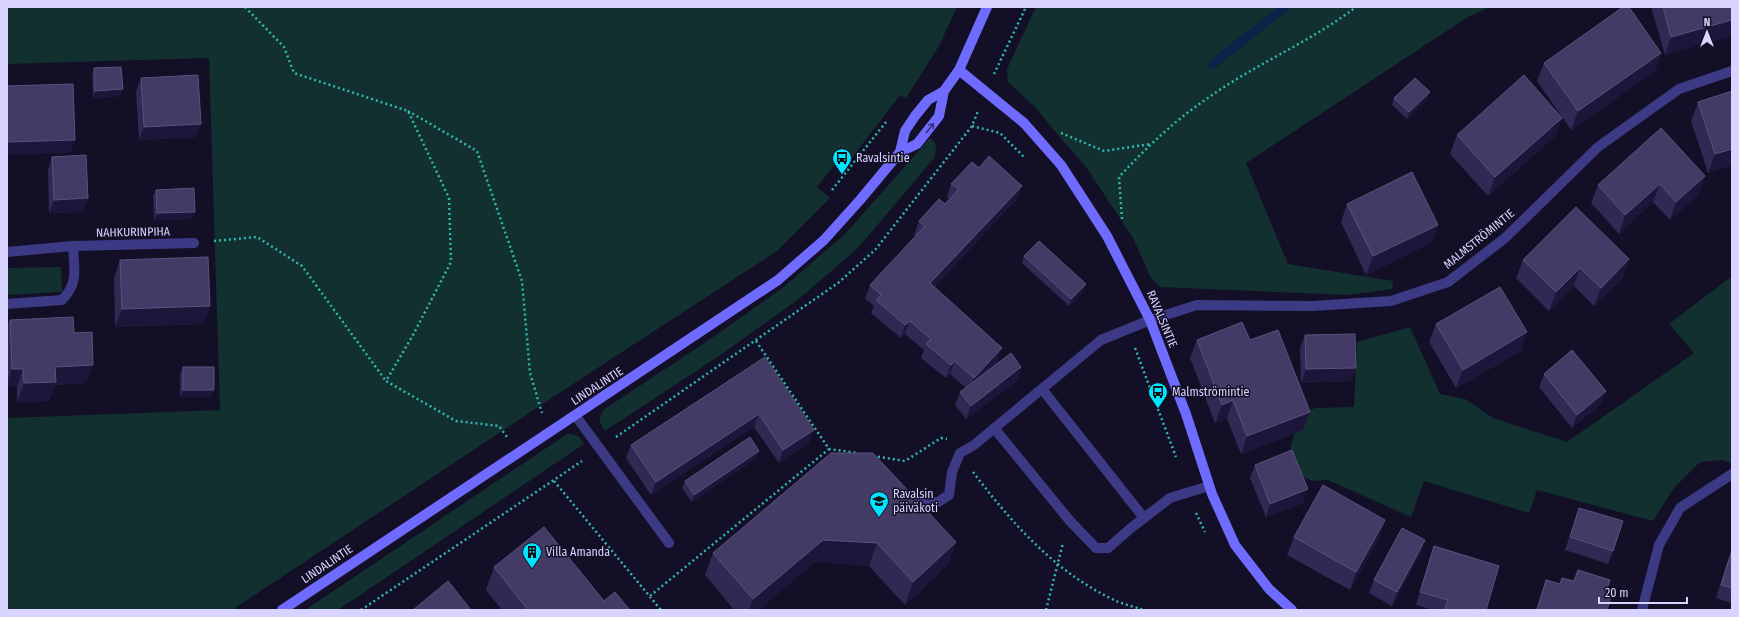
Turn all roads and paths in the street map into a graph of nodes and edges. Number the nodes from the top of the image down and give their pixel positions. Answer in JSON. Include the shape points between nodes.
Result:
{"nodes":[{"id":1,"x":245,"y":7,"type":"edge"},
{"id":2,"x":987,"y":7,"type":"edge"},
{"id":3,"x":1356,"y":7,"type":"edge"},
{"id":4,"x":959,"y":70,"type":"junction"},
{"id":5,"x":1732,"y":71,"type":"edge"},
{"id":6,"x":944,"y":92,"type":"junction"},
{"id":7,"x":408,"y":111,"type":"junction"},
{"id":8,"x":889,"y":117,"type":"dead end"},
{"id":9,"x":1024,"y":123,"type":"junction"},
{"id":10,"x":972,"y":126,"type":"dead end"},
{"id":11,"x":1150,"y":144,"type":"junction"},
{"id":12,"x":900,"y":152,"type":"junction"},
{"id":13,"x":1029,"y":162,"type":"dead end"},
{"id":14,"x":832,"y":190,"type":"dead end"},
{"id":15,"x":1122,"y":220,"type":"dead end"},
{"id":16,"x":194,"y":243,"type":"joint"},
{"id":17,"x":73,"y":246,"type":"junction"},
{"id":18,"x":7,"y":252,"type":"edge"},
{"id":19,"x":7,"y":304,"type":"edge"},
{"id":20,"x":1150,"y":320,"type":"junction"},
{"id":21,"x":1128,"y":329,"type":"junction"},
{"id":22,"x":756,"y":342,"type":"dead end"},
{"id":23,"x":386,"y":381,"type":"junction"},
{"id":24,"x":1042,"y":389,"type":"junction"},
{"id":25,"x":575,"y":415,"type":"junction"},
{"id":26,"x":994,"y":428,"type":"junction"},
{"id":27,"x":548,"y":432,"type":"junction"},
{"id":28,"x":829,"y":449,"type":"junction"},
{"id":29,"x":518,"y":452,"type":"junction"},
{"id":30,"x":960,"y":453,"type":"junction"},
{"id":31,"x":859,"y":454,"type":"edge"},
{"id":32,"x":867,"y":455,"type":"edge"},
{"id":33,"x":1732,"y":474,"type":"edge"},
{"id":34,"x":554,"y":481,"type":"dead end"},
{"id":35,"x":1209,"y":486,"type":"junction"},
{"id":36,"x":1189,"y":492,"type":"junction"},
{"id":37,"x":908,"y":504,"type":"edge"},
{"id":38,"x":1144,"y":518,"type":"junction"},
{"id":39,"x":1208,"y":537,"type":"dead end"},
{"id":40,"x":669,"y":543,"type":"dead end"},
{"id":41,"x":1057,"y":564,"type":"junction"},
{"id":42,"x":650,"y":596,"type":"junction"},
{"id":43,"x":282,"y":610,"type":"edge"},
{"id":44,"x":661,"y":610,"type":"edge"},
{"id":45,"x":1046,"y":610,"type":"edge"},
{"id":46,"x":1143,"y":610,"type":"edge"},
{"id":47,"x":1292,"y":610,"type":"edge"},
{"id":48,"x":1642,"y":610,"type":"edge"}],
"edges":[{"from":1,"to":7,"type":"path","via":[[284,47],[294,73]]},
{"from":2,"to":4,"type":"street","name":"LINDALINTIE"},
{"from":3,"to":11,"type":"path","via":[[1302,43],[1205,100]]},
{"from":4,"to":6,"type":"street","name":"LINDALINTIE"},
{"from":4,"to":9,"type":"street","name":"RAVALSINTIE"},
{"from":5,"to":20,"type":"street","name":"MALMSTRÖMINTIE","via":[[1679,89],[1598,147],[1505,238],[1448,282],[1392,301],[1312,306],[1197,305]]},
{"from":6,"to":12,"type":"street","name":"LINDALINTIE","via":[[928,100],[915,116],[905,131]]},
{"from":12,"to":6,"type":"street","name":"LINDALINTIE","one_way":true,"via":[[917,144],[932,127],[939,116]]},
{"from":7,"to":23,"type":"path","via":[[449,198],[451,262]]},
{"from":7,"to":27,"type":"path","via":[[477,151],[522,281],[530,373]]},
{"from":8,"to":14,"type":"path"},
{"from":9,"to":11,"type":"path","via":[[1054,130],[1104,151]]},
{"from":9,"to":20,"type":"street","name":"RAVALSINTIE","via":[[1061,165],[1107,236]]},
{"from":10,"to":13,"type":"path","via":[[1000,132]]},
{"from":11,"to":15,"type":"path","via":[[1119,177]]},
{"from":12,"to":25,"type":"street","name":"LINDALINTIE","via":[[824,240],[778,280]]},
{"from":16,"to":17,"type":"street","name":"NAHKURINPIHA"},
{"from":16,"to":23,"type":"path","via":[[257,236],[302,266]]},
{"from":17,"to":18,"type":"street","name":"NAHKURINPIHA"},
{"from":17,"to":19,"type":"street","via":[[74,282],[62,300]]},
{"from":20,"to":21,"type":"street","name":"MALMSTRÖMINTIE"},
{"from":20,"to":35,"type":"street","name":"RAVALSINTIE","via":[[1186,414]]},
{"from":21,"to":24,"type":"street","name":"MALMSTRÖMINTIE","via":[[1101,340]]},
{"from":21,"to":36,"type":"path"},
{"from":22,"to":28,"type":"path"},
{"from":23,"to":29,"type":"path","via":[[456,421],[499,426]]},
{"from":24,"to":26,"type":"street","name":"MALMSTRÖMINTIE"},
{"from":24,"to":38,"type":"street"},
{"from":25,"to":27,"type":"street","name":"LINDALINTIE"},
{"from":25,"to":40,"type":"street"},
{"from":26,"to":30,"type":"street","name":"MALMSTRÖMINTIE"},
{"from":26,"to":38,"type":"street","via":[[1070,521],[1096,548],[1108,548]]},
{"from":27,"to":29,"type":"street","name":"LINDALINTIE"},
{"from":28,"to":31,"type":"path"},
{"from":28,"to":42,"type":"path"},
{"from":29,"to":43,"type":"street","name":"LINDALINTIE"},
{"from":30,"to":32,"type":"path","via":[[950,440],[941,438],[905,461]]},
{"from":30,"to":37,"type":"street","via":[[952,472],[949,495],[938,502]]},
{"from":30,"to":41,"type":"path","via":[[1020,530]]},
{"from":33,"to":48,"type":"street","via":[[1680,508],[1659,545]]},
{"from":34,"to":42,"type":"path"},
{"from":35,"to":36,"type":"street"},
{"from":35,"to":47,"type":"street","name":"RAVALSINTIE","via":[[1235,545],[1269,589]]},
{"from":36,"to":38,"type":"street","via":[[1170,498]]},
{"from":36,"to":39,"type":"path","via":[[1200,524]]},
{"from":41,"to":45,"type":"path"},
{"from":41,"to":46,"type":"path","via":[[1112,599]]},
{"from":42,"to":44,"type":"path"}]}
